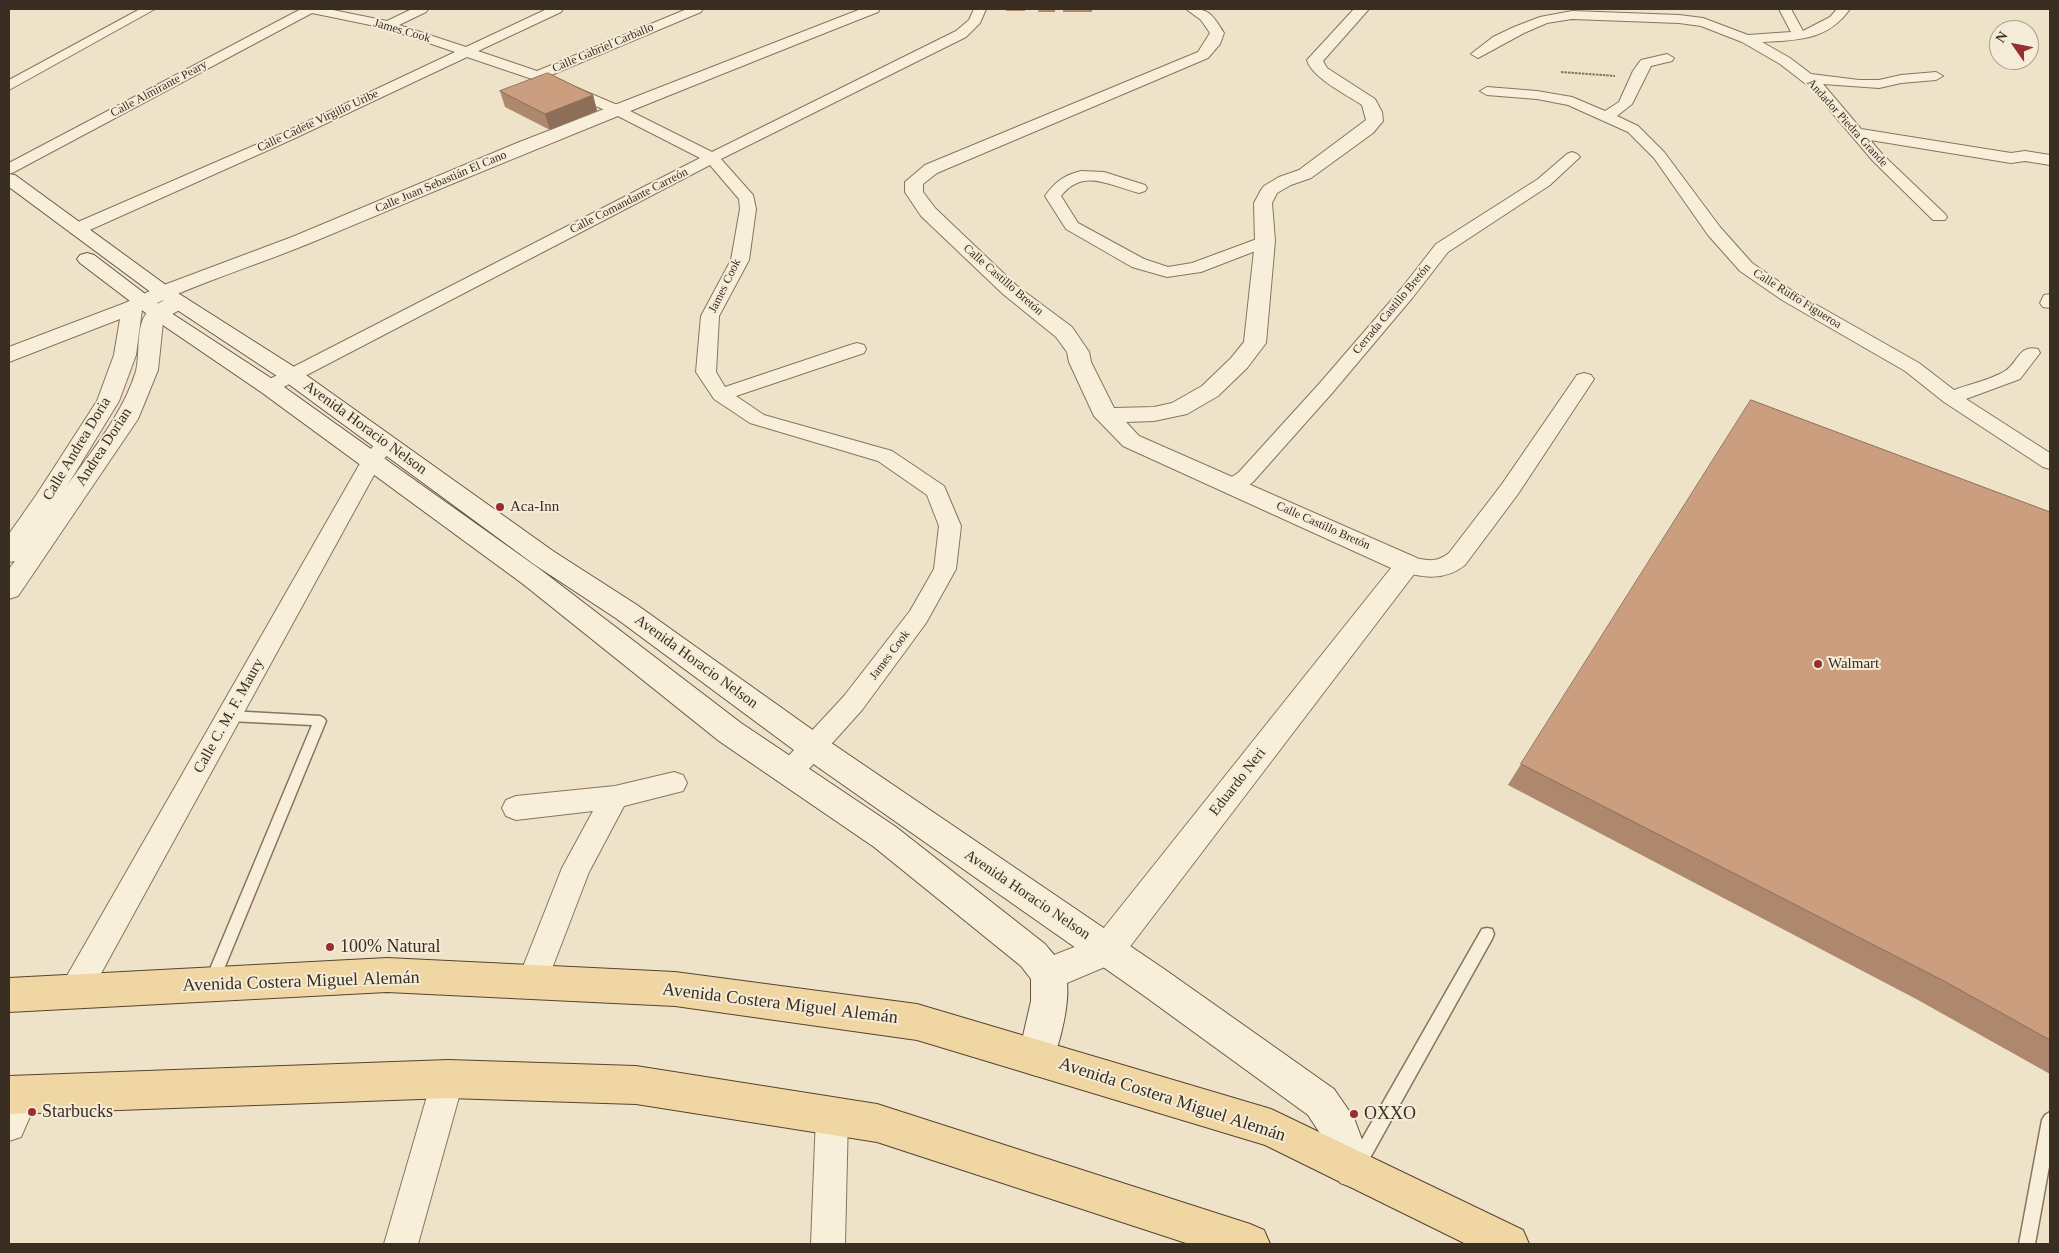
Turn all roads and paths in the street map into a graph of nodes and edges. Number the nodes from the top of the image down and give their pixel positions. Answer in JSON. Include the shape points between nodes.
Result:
{"nodes":[{"id":1,"x":149,"y":9,"type":"edge"},
{"id":2,"x":310,"y":9,"type":"edge"},
{"id":3,"x":422,"y":9,"type":"edge"},
{"id":4,"x":557,"y":9,"type":"edge"},
{"id":5,"x":697,"y":9,"type":"edge"},
{"id":6,"x":873,"y":9,"type":"edge"},
{"id":7,"x":980,"y":9,"type":"edge"},
{"id":8,"x":1193,"y":9,"type":"edge"},
{"id":9,"x":1362,"y":9,"type":"edge"},
{"id":10,"x":1785,"y":9,"type":"edge"},
{"id":11,"x":1844,"y":9,"type":"edge"},
{"id":12,"x":1682,"y":14,"type":"edge"},
{"id":13,"x":388,"y":25,"type":"junction"},
{"id":14,"x":1798,"y":36,"type":"junction"},
{"id":15,"x":1747,"y":39,"type":"junction"},
{"id":16,"x":467,"y":51,"type":"junction"},
{"id":17,"x":1478,"y":54,"type":"dead end"},
{"id":18,"x":1667,"y":58,"type":"dead end"},
{"id":19,"x":1561,"y":72,"type":"dead end"},
{"id":20,"x":537,"y":76,"type":"junction"},
{"id":21,"x":1936,"y":76,"type":"dead end"},
{"id":22,"x":1638,"y":78,"type":"junction"},
{"id":23,"x":1807,"y":78,"type":"junction"},
{"id":24,"x":9,"y":86,"type":"edge"},
{"id":25,"x":1487,"y":91,"type":"dead end"},
{"id":26,"x":616,"y":110,"type":"junction"},
{"id":27,"x":1606,"y":116,"type":"junction"},
{"id":28,"x":1857,"y":133,"type":"junction"},
{"id":29,"x":1572,"y":157,"type":"dead end"},
{"id":30,"x":712,"y":158,"type":"junction"},
{"id":31,"x":2050,"y":160,"type":"edge"},
{"id":32,"x":9,"y":170,"type":"edge"},
{"id":33,"x":9,"y":179,"type":"edge"},
{"id":34,"x":1139,"y":188,"type":"dead end"},
{"id":35,"x":9,"y":203,"type":"edge"},
{"id":36,"x":1939,"y":217,"type":"dead end"},
{"id":37,"x":78,"y":229,"type":"junction"},
{"id":38,"x":1265,"y":241,"type":"junction"},
{"id":39,"x":155,"y":303,"type":"junction"},
{"id":40,"x":857,"y":349,"type":"dead end"},
{"id":41,"x":2031,"y":353,"type":"dead end"},
{"id":42,"x":9,"y":355,"type":"edge"},
{"id":43,"x":1584,"y":379,"type":"dead end"},
{"id":44,"x":280,"y":381,"type":"junction"},
{"id":45,"x":721,"y":395,"type":"junction"},
{"id":46,"x":1951,"y":398,"type":"junction"},
{"id":47,"x":1106,"y":416,"type":"junction"},
{"id":48,"x":379,"y":452,"type":"junction"},
{"id":49,"x":2050,"y":462,"type":"edge"},
{"id":50,"x":1233,"y":486,"type":"junction"},
{"id":51,"x":9,"y":553,"type":"edge"},
{"id":52,"x":1408,"y":565,"type":"junction"},
{"id":53,"x":9,"y":589,"type":"edge"},
{"id":54,"x":229,"y":716,"type":"junction"},
{"id":55,"x":812,"y":747,"type":"junction"},
{"id":56,"x":790,"y":772,"type":"junction"},
{"id":57,"x":674,"y":783,"type":"dead end"},
{"id":58,"x":615,"y":797,"type":"junction"},
{"id":59,"x":516,"y":808,"type":"dead end"},
{"id":60,"x":1488,"y":934,"type":"dead end"},
{"id":61,"x":1107,"y":950,"type":"junction"},
{"id":62,"x":1048,"y":974,"type":"junction"},
{"id":63,"x":532,"y":982,"type":"junction"},
{"id":64,"x":210,"y":984,"type":"junction"},
{"id":65,"x":75,"y":991,"type":"junction"},
{"id":66,"x":9,"y":995,"type":"edge"},
{"id":67,"x":1036,"y":1058,"type":"junction"},
{"id":68,"x":448,"y":1079,"type":"junction"},
{"id":69,"x":14,"y":1105,"type":"edge"},
{"id":70,"x":832,"y":1116,"type":"junction"},
{"id":71,"x":2050,"y":1120,"type":"edge"},
{"id":72,"x":1354,"y":1169,"type":"junction"},
{"id":73,"x":401,"y":1244,"type":"edge"},
{"id":74,"x":828,"y":1244,"type":"edge"},
{"id":75,"x":1250,"y":1244,"type":"edge"},
{"id":76,"x":1509,"y":1244,"type":"edge"},
{"id":77,"x":2027,"y":1244,"type":"edge"}],
"edges":[{"from":1,"to":24,"type":"street"},
{"from":2,"to":13,"type":"street","name":"James Cook"},
{"from":2,"to":32,"type":"street","name":"Calle Almirante Peary"},
{"from":3,"to":13,"type":"street"},
{"from":4,"to":16,"type":"street","name":"Calle Cadete Virgilio Uribe"},
{"from":5,"to":20,"type":"street","name":"Calle Gabriel Carballo"},
{"from":6,"to":26,"type":"street","name":"Calle Juan Sebastián El Cano"},
{"from":7,"to":30,"type":"street","name":"Calle Comandante Carreón","via":[[973,24],[961,34]]},
{"from":8,"to":47,"type":"street","name":"Calle Castillo Bretón","via":[[1207,17],[1217,33],[1203,55],[932,169],[914,182],[914,192],[928,212],[1010,290],[1064,332],[1078,352]]},
{"from":9,"to":38,"type":"street","via":[[1315,60],[1321,71],[1369,102],[1375,121],[1305,174],[1270,190],[1263,203]]},
{"from":10,"to":14,"type":"street"},
{"from":11,"to":14,"type":"street","via":[[1834,20],[1807,35]]},
{"from":12,"to":15,"type":"street","name":"Andador Piedra Grande"},
{"from":12,"to":17,"type":"street","via":[[1572,15],[1544,20],[1498,40]]},
{"from":13,"to":16,"type":"street","name":"James Cook"},
{"from":14,"to":15,"type":"street"},
{"from":15,"to":23,"type":"street","name":"Andador Piedra Grande"},
{"from":16,"to":20,"type":"street","name":"James Cook"},
{"from":16,"to":37,"type":"street","name":"Calle Cadete Virgilio Uribe","via":[[288,136]]},
{"from":18,"to":22,"type":"street","via":[[1646,62]]},
{"from":19,"to":22,"type":"path"},
{"from":20,"to":26,"type":"street","name":"James Cook"},
{"from":21,"to":23,"type":"street","via":[[1879,84]]},
{"from":22,"to":27,"type":"street","via":[[1625,104]]},
{"from":23,"to":28,"type":"street","name":"Andador Piedra Grande"},
{"from":25,"to":27,"type":"street","name":"Calle Ruffo Figueroa","via":[[1572,101]]},
{"from":26,"to":30,"type":"street","name":"James Cook"},
{"from":26,"to":39,"type":"street","name":"Calle Juan Sebastián El Cano"},
{"from":27,"to":46,"type":"street","name":"Calle Ruffo Figueroa","via":[[1633,129],[1659,156],[1714,231],[1746,268],[1788,296],[1912,367]]},
{"from":28,"to":31,"type":"street","via":[[2011,158],[2025,156]]},
{"from":28,"to":36,"type":"street","name":"Andador Piedra Grande"},
{"from":29,"to":50,"type":"street","name":"Cerrada Castillo Bretón","via":[[1544,182],[1442,248],[1326,388],[1246,477]]},
{"from":30,"to":44,"type":"street","name":"Calle Comandante Carreón"},
{"from":30,"to":45,"type":"street","name":"James Cook","via":[[747,198],[748,209],[740,260],[710,316],[706,372]]},
{"from":33,"to":37,"type":"street","name":"Avenida Horacio Nelson"},
{"from":34,"to":38,"type":"street","via":[[1094,174],[1069,179],[1058,186],[1053,196],[1072,226],[1138,263],[1167,272],[1195,268]]},
{"from":35,"to":39,"type":"street","name":"Avenida Horacio Nelson"},
{"from":37,"to":39,"type":"street","name":"Avenida Horacio Nelson"},
{"from":38,"to":47,"type":"street","via":[[1255,342],[1239,364],[1210,391],[1179,409],[1154,414]]},
{"from":39,"to":42,"type":"street","name":"Calle Juan Sebastián El Cano"},
{"from":39,"to":44,"type":"street","name":"Avenida Horacio Nelson"},
{"from":39,"to":51,"type":"street","name":"Calle Andrea Doria","via":[[125,355],[108,401]]},
{"from":39,"to":53,"type":"street","name":"Andrea Dorian","via":[[147,370],[126,419]]},
{"from":40,"to":45,"type":"street"},
{"from":41,"to":46,"type":"street","via":[[2014,375]]},
{"from":43,"to":52,"type":"street","via":[[1510,489],[1457,559],[1450,565],[1428,570]]},
{"from":44,"to":48,"type":"street","name":"Avenida Horacio Nelson"},
{"from":45,"to":55,"type":"street","name":"James Cook","via":[[757,418],[885,456],[936,491],[950,526],[945,569],[918,617],[853,703]]},
{"from":46,"to":49,"type":"street","name":"Calle Ruffo Figueroa"},
{"from":47,"to":50,"type":"street","name":"Calle Castillo Bretón","via":[[1131,441]]},
{"from":48,"to":54,"type":"street","name":"Calle C. M. F. Maury"},
{"from":48,"to":55,"type":"street","name":"Avenida Horacio Nelson","via":[[627,612]]},
{"from":48,"to":56,"type":"street","name":"Avenida Horacio Nelson","via":[[730,732]]},
{"from":50,"to":52,"type":"street","name":"Calle Castillo Bretón"},
{"from":52,"to":61,"type":"street","name":"Eduardo Neri"},
{"from":54,"to":64,"type":"lane","via":[[320,721]]},
{"from":54,"to":65,"type":"street","name":"Calle C. M. F. Maury"},
{"from":55,"to":56,"type":"street","name":"James Cook"},
{"from":55,"to":61,"type":"street","name":"Avenida Horacio Nelson"},
{"from":56,"to":62,"type":"street","name":"Avenida Horacio Nelson","via":[[885,837],[1033,955]]},
{"from":57,"to":58,"type":"street"},
{"from":58,"to":59,"type":"street"},
{"from":58,"to":63,"type":"street","via":[[576,868]]},
{"from":60,"to":72,"type":"lane"},
{"from":61,"to":62,"type":"street","name":"Eduardo Neri"},
{"from":61,"to":72,"type":"street","name":"Avenida Horacio Nelson","via":[[1321,1102],[1341,1131]]},
{"from":62,"to":67,"type":"street","via":[[1049,1001]]},
{"from":63,"to":64,"type":"main road","name":"Avenida Costera Miguel Alemán","via":[[387,975]]},
{"from":63,"to":67,"type":"main road","name":"Avenida Costera Miguel Alemán","via":[[675,988],[918,1022]]},
{"from":64,"to":65,"type":"main road","name":"Avenida Costera Miguel Alemán"},
{"from":65,"to":66,"type":"main road","name":"Avenida Costera Miguel Alemán"},
{"from":67,"to":72,"type":"main road","name":"Avenida Costera Miguel Alemán","via":[[1271,1128]]},
{"from":68,"to":69,"type":"main road"},
{"from":68,"to":70,"type":"main road","via":[[636,1085]]},
{"from":68,"to":73,"type":"street"},
{"from":70,"to":74,"type":"street"},
{"from":70,"to":75,"type":"main road","via":[[877,1124]]},
{"from":71,"to":77,"type":"lane"},
{"from":72,"to":76,"type":"main road","name":"Avenida Costera Miguel Alemán"}]}
